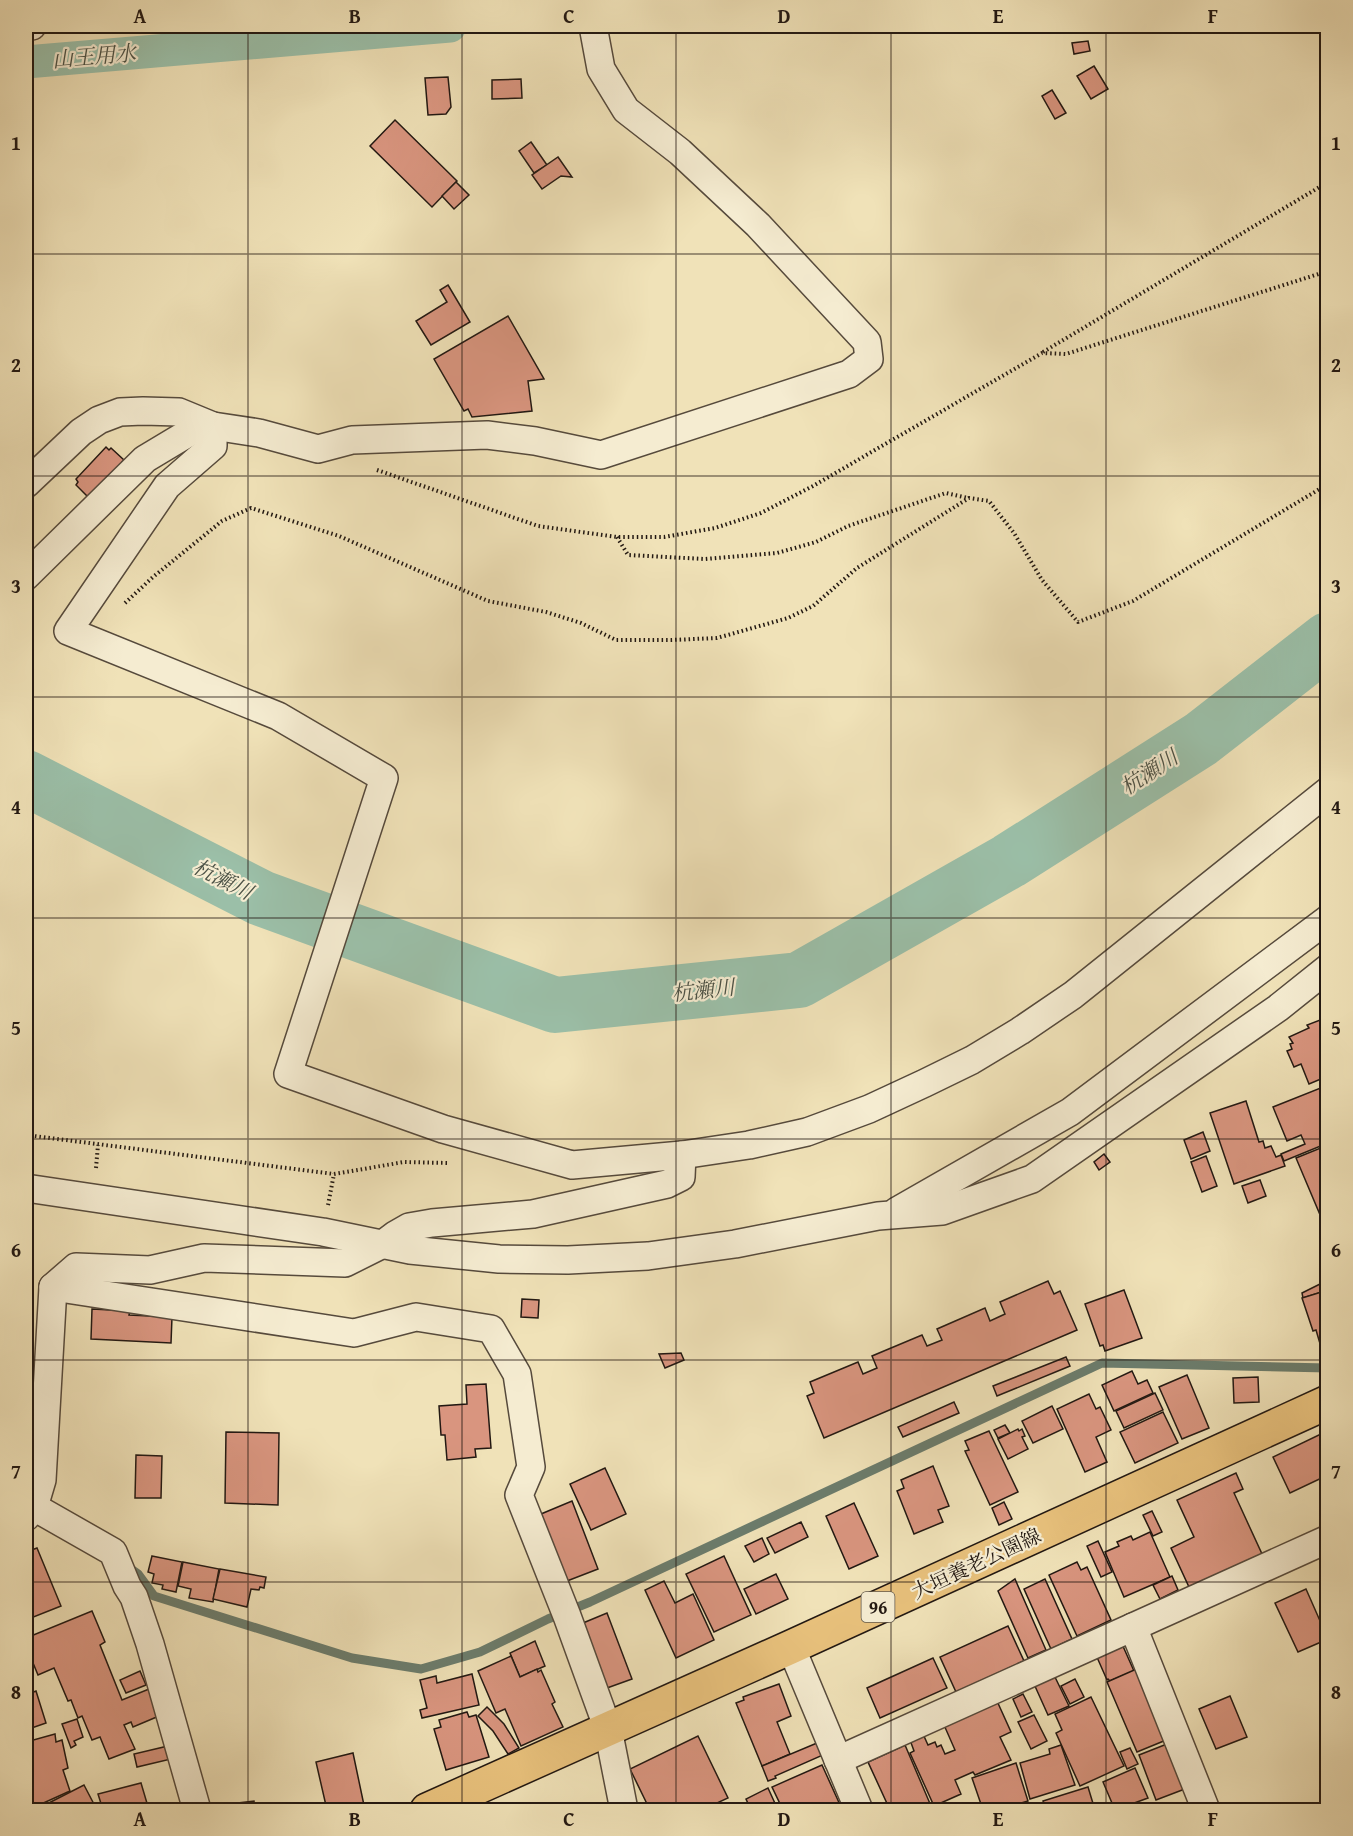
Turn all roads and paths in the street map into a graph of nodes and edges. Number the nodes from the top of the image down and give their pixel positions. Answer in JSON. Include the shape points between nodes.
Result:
{"nodes":[{"id":1,"x":26,"y":26,"type":"edge"},
{"id":2,"x":32,"y":26,"type":"edge"},
{"id":3,"x":593,"y":31,"type":"edge"},
{"id":4,"x":1328,"y":182,"type":"edge"},
{"id":5,"x":1328,"y":271,"type":"edge"},
{"id":6,"x":1042,"y":353,"type":"junction"},
{"id":7,"x":213,"y":426,"type":"junction"},
{"id":8,"x":371,"y":467,"type":"dead end"},
{"id":9,"x":26,"y":484,"type":"edge"},
{"id":10,"x":1328,"y":484,"type":"edge"},
{"id":11,"x":969,"y":498,"type":"junction"},
{"id":12,"x":616,"y":537,"type":"junction"},
{"id":13,"x":26,"y":576,"type":"edge"},
{"id":14,"x":96,"y":642,"type":"junction"},
{"id":15,"x":1328,"y":791,"type":"edge"},
{"id":16,"x":1328,"y":919,"type":"edge"},
{"id":17,"x":1328,"y":968,"type":"edge"},
{"id":18,"x":26,"y":1135,"type":"edge"},
{"id":19,"x":682,"y":1155,"type":"junction"},
{"id":20,"x":452,"y":1163,"type":"dead end"},
{"id":21,"x":26,"y":1188,"type":"edge"},
{"id":22,"x":891,"y":1215,"type":"junction"},
{"id":23,"x":383,"y":1244,"type":"junction"},
{"id":24,"x":53,"y":1287,"type":"junction"},
{"id":25,"x":1325,"y":1408,"type":"edge"},
{"id":26,"x":30,"y":1512,"type":"edge"},
{"id":27,"x":1328,"y":1539,"type":"edge"},
{"id":28,"x":1133,"y":1628,"type":"junction"},
{"id":29,"x":791,"y":1647,"type":"junction"},
{"id":30,"x":608,"y":1729,"type":"junction"},
{"id":31,"x":838,"y":1760,"type":"junction"},
{"id":32,"x":197,"y":1810,"type":"edge"},
{"id":33,"x":426,"y":1810,"type":"edge"},
{"id":34,"x":624,"y":1810,"type":"edge"},
{"id":35,"x":859,"y":1810,"type":"edge"},
{"id":36,"x":1206,"y":1810,"type":"edge"}],
"edges":[{"from":1,"to":2,"type":"street"},
{"from":3,"to":7,"type":"street","via":[[601,69],[626,111],[680,152],[758,225],[867,342],[869,359],[849,374],[601,455],[487,435],[352,440],[318,449],[259,433]]},
{"from":4,"to":6,"type":"path"},
{"from":5,"to":6,"type":"path","via":[[1066,354]]},
{"from":6,"to":12,"type":"path","via":[[761,513],[714,528],[664,537]]},
{"from":7,"to":9,"type":"street","via":[[179,412],[120,412],[81,432]]},
{"from":7,"to":13,"type":"street","via":[[190,432],[145,459]]},
{"from":7,"to":14,"type":"street","via":[[213,446],[167,486],[68,631]]},
{"from":8,"to":12,"type":"path","via":[[538,526]]},
{"from":10,"to":11,"type":"path","via":[[1133,602],[1078,622],[1042,580],[1014,533],[988,501]]},
{"from":11,"to":12,"type":"path","via":[[946,493],[848,526],[816,542],[777,553],[734,558],[628,555]]},
{"from":11,"to":14,"type":"path","via":[[857,568],[813,606],[788,618],[717,638],[672,640],[616,640],[581,622],[488,601],[339,536],[250,508],[222,521],[153,577],[107,619]]},
{"from":14,"to":19,"type":"street","via":[[278,716],[384,778],[288,1074],[443,1129],[572,1165]]},
{"from":15,"to":19,"type":"street","via":[[1073,995],[972,1060],[869,1109],[807,1132]]},
{"from":16,"to":22,"type":"street","via":[[1070,1112]]},
{"from":17,"to":22,"type":"street","via":[[1278,1008],[1032,1179],[942,1211]]},
{"from":18,"to":20,"type":"path","via":[[334,1174],[404,1162]]},
{"from":19,"to":23,"type":"street","via":[[681,1177],[667,1184],[533,1214],[409,1227]]},
{"from":21,"to":23,"type":"street"},
{"from":22,"to":23,"type":"street","via":[[648,1256],[498,1259]]},
{"from":23,"to":24,"type":"street","via":[[345,1263],[204,1258],[150,1270],[76,1267]]},
{"from":24,"to":26,"type":"street","via":[[42,1480]]},
{"from":24,"to":30,"type":"street","via":[[354,1333],[416,1317],[491,1329],[517,1374],[531,1467],[519,1495]]},
{"from":25,"to":29,"type":"main road","name":"大垣養老公園線","number":"96"},
{"from":26,"to":32,"type":"street","via":[[113,1552],[150,1644]]},
{"from":27,"to":28,"type":"street"},
{"from":28,"to":31,"type":"street"},
{"from":28,"to":36,"type":"street"},
{"from":29,"to":30,"type":"main road","name":"大垣養老公園線","number":"96"},
{"from":29,"to":31,"type":"street"},
{"from":30,"to":33,"type":"main road","name":"大垣養老公園線","number":"96"},
{"from":30,"to":34,"type":"street"},
{"from":31,"to":35,"type":"street"}]}
